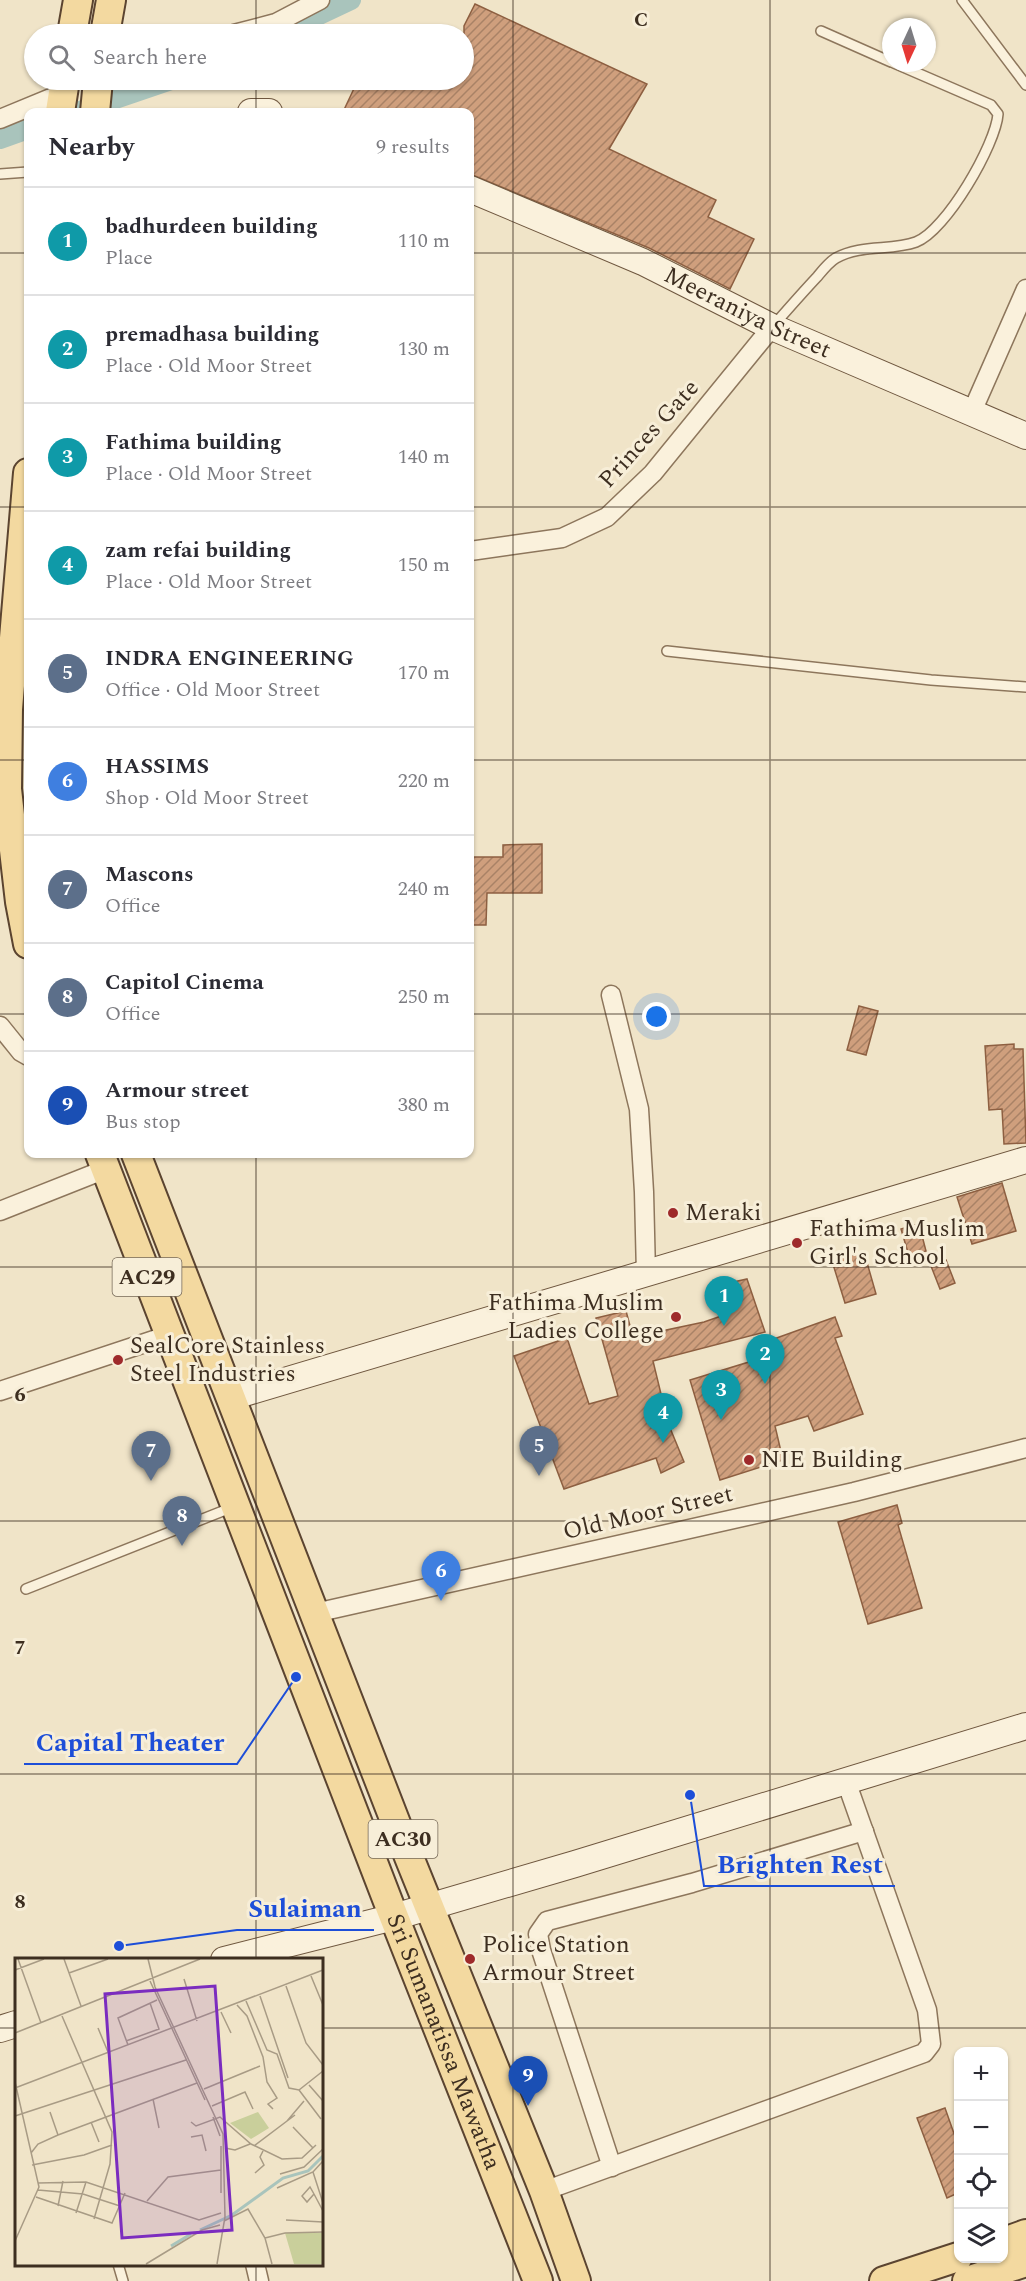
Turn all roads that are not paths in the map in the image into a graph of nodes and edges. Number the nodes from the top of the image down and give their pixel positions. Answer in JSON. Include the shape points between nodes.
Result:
{"nodes":[{"id":1,"x":78,"y":0,"type":"edge"},
{"id":2,"x":111,"y":0,"type":"edge"},
{"id":3,"x":320,"y":0,"type":"edge"},
{"id":4,"x":962,"y":0,"type":"edge"},
{"id":5,"x":74,"y":24,"type":"edge"},
{"id":6,"x":107,"y":24,"type":"edge"},
{"id":7,"x":272,"y":24,"type":"edge"},
{"id":8,"x":821,"y":31,"type":"dead end"},
{"id":9,"x":882,"y":57,"type":"edge"},
{"id":10,"x":916,"y":72,"type":"edge"},
{"id":11,"x":1026,"y":85,"type":"edge"},
{"id":12,"x":97,"y":90,"type":"edge"},
{"id":13,"x":62,"y":98,"type":"edge"},
{"id":14,"x":32,"y":108,"type":"edge"},
{"id":15,"x":95,"y":108,"type":"edge"},
{"id":16,"x":24,"y":111,"type":"edge"},
{"id":17,"x":0,"y":119,"type":"edge"},
{"id":18,"x":24,"y":172,"type":"edge"},
{"id":19,"x":0,"y":174,"type":"edge"},
{"id":20,"x":474,"y":191,"type":"edge"},
{"id":21,"x":1024,"y":298,"type":"edge"},
{"id":22,"x":772,"y":327,"type":"junction"},
{"id":23,"x":971,"y":414,"type":"junction"},
{"id":24,"x":1026,"y":436,"type":"edge"},
{"id":25,"x":24,"y":520,"type":"edge"},
{"id":26,"x":474,"y":550,"type":"edge"},
{"id":27,"x":667,"y":651,"type":"dead end"},
{"id":28,"x":1026,"y":687,"type":"edge"},
{"id":29,"x":4,"y":772,"type":"edge"},
{"id":30,"x":24,"y":920,"type":"edge"},
{"id":31,"x":611,"y":995,"type":"dead end"},
{"id":32,"x":0,"y":1026,"type":"edge"},
{"id":33,"x":24,"y":1054,"type":"edge"},
{"id":34,"x":138,"y":1158,"type":"edge"},
{"id":35,"x":1026,"y":1160,"type":"edge"},
{"id":36,"x":103,"y":1161,"type":"edge"},
{"id":37,"x":0,"y":1211,"type":"edge"},
{"id":38,"x":646,"y":1274,"type":"junction"},
{"id":39,"x":169,"y":1335,"type":"junction"},
{"id":40,"x":0,"y":1391,"type":"edge"},
{"id":41,"x":231,"y":1397,"type":"junction"},
{"id":42,"x":195,"y":1400,"type":"joint"},
{"id":43,"x":1026,"y":1448,"type":"edge"},
{"id":44,"x":235,"y":1506,"type":"junction"},
{"id":45,"x":26,"y":1589,"type":"dead end"},
{"id":46,"x":315,"y":1612,"type":"junction"},
{"id":47,"x":1026,"y":1726,"type":"edge"},
{"id":48,"x":846,"y":1781,"type":"junction"},
{"id":49,"x":864,"y":1830,"type":"junction"},
{"id":50,"x":429,"y":1906,"type":"junction"},
{"id":51,"x":393,"y":1917,"type":"junction"},
{"id":52,"x":232,"y":1958,"type":"edge"},
{"id":53,"x":15,"y":2024,"type":"edge"},
{"id":54,"x":0,"y":2029,"type":"edge"},
{"id":55,"x":612,"y":2167,"type":"junction"},
{"id":56,"x":544,"y":2192,"type":"junction"},
{"id":57,"x":1026,"y":2234,"type":"edge"},
{"id":58,"x":1008,"y":2241,"type":"edge"},
{"id":59,"x":954,"y":2258,"type":"edge"},
{"id":60,"x":1026,"y":2262,"type":"edge"},
{"id":61,"x":118,"y":2266,"type":"edge"},
{"id":62,"x":255,"y":2266,"type":"edge"},
{"id":63,"x":123,"y":2281,"type":"edge"},
{"id":64,"x":259,"y":2281,"type":"edge"},
{"id":65,"x":538,"y":2281,"type":"edge"},
{"id":66,"x":576,"y":2281,"type":"edge"},
{"id":67,"x":884,"y":2281,"type":"edge"},
{"id":68,"x":967,"y":2281,"type":"edge"}],
"edges":[{"from":1,"to":5,"type":"main road"},
{"from":2,"to":6,"type":"main road"},
{"from":3,"to":7,"type":"street"},
{"from":4,"to":11,"type":"lane"},
{"from":8,"to":9,"type":"lane"},
{"from":10,"to":22,"type":"lane","via":[[991,105],[998,114],[992,140],[957,202],[936,230],[917,242],[858,249],[834,258]]},
{"from":12,"to":15,"type":"main road"},
{"from":13,"to":14,"type":"street"},
{"from":16,"to":17,"type":"street"},
{"from":18,"to":19,"type":"lane"},
{"from":20,"to":22,"type":"street","name":"Meeraniya Street","via":[[644,262]]},
{"from":21,"to":23,"type":"street"},
{"from":22,"to":23,"type":"street","name":"Meeraniya Street"},
{"from":22,"to":26,"type":"street","name":"Princes Gate","via":[[653,473],[607,517],[562,538]]},
{"from":23,"to":24,"type":"street","name":"Meeraniya Street"},
{"from":25,"to":29,"type":"main road"},
{"from":27,"to":28,"type":"lane"},
{"from":29,"to":30,"type":"main road"},
{"from":31,"to":38,"type":"street","via":[[639,1109]]},
{"from":32,"to":33,"type":"street"},
{"from":34,"to":41,"type":"main road","number":"AC29"},
{"from":35,"to":38,"type":"street"},
{"from":36,"to":37,"type":"street"},
{"from":36,"to":39,"type":"main road","number":"AC29"},
{"from":38,"to":41,"type":"street"},
{"from":39,"to":40,"type":"street"},
{"from":39,"to":42,"type":"main road","number":"AC29"},
{"from":41,"to":46,"type":"main road","number":"AC30"},
{"from":42,"to":44,"type":"main road","name":"Sri Sumanatissa Mawatha","number":"AC30"},
{"from":43,"to":46,"type":"street","name":"Old Moor Street","via":[[854,1492]]},
{"from":44,"to":45,"type":"lane"},
{"from":44,"to":51,"type":"main road","name":"Sri Sumanatissa Mawatha","number":"AC30"},
{"from":46,"to":50,"type":"main road","number":"AC30"},
{"from":47,"to":48,"type":"street"},
{"from":48,"to":49,"type":"street"},
{"from":48,"to":50,"type":"street"},
{"from":49,"to":55,"type":"street","via":[[927,2010],[931,2044],[924,2054]]},
{"from":49,"to":55,"type":"street","via":[[692,1883],[547,1921],[538,1935],[541,1950]]},
{"from":50,"to":51,"type":"street"},
{"from":50,"to":56,"type":"main road","number":"AC30"},
{"from":51,"to":52,"type":"street"},
{"from":51,"to":65,"type":"main road","name":"Sri Sumanatissa Mawatha","number":"AC30"},
{"from":53,"to":54,"type":"street"},
{"from":55,"to":56,"type":"street"},
{"from":56,"to":66,"type":"main road","number":"AC30"},
{"from":57,"to":58,"type":"main road"},
{"from":59,"to":67,"type":"main road"},
{"from":60,"to":68,"type":"main road"},
{"from":61,"to":63,"type":"lane"},
{"from":62,"to":64,"type":"street"}]}
